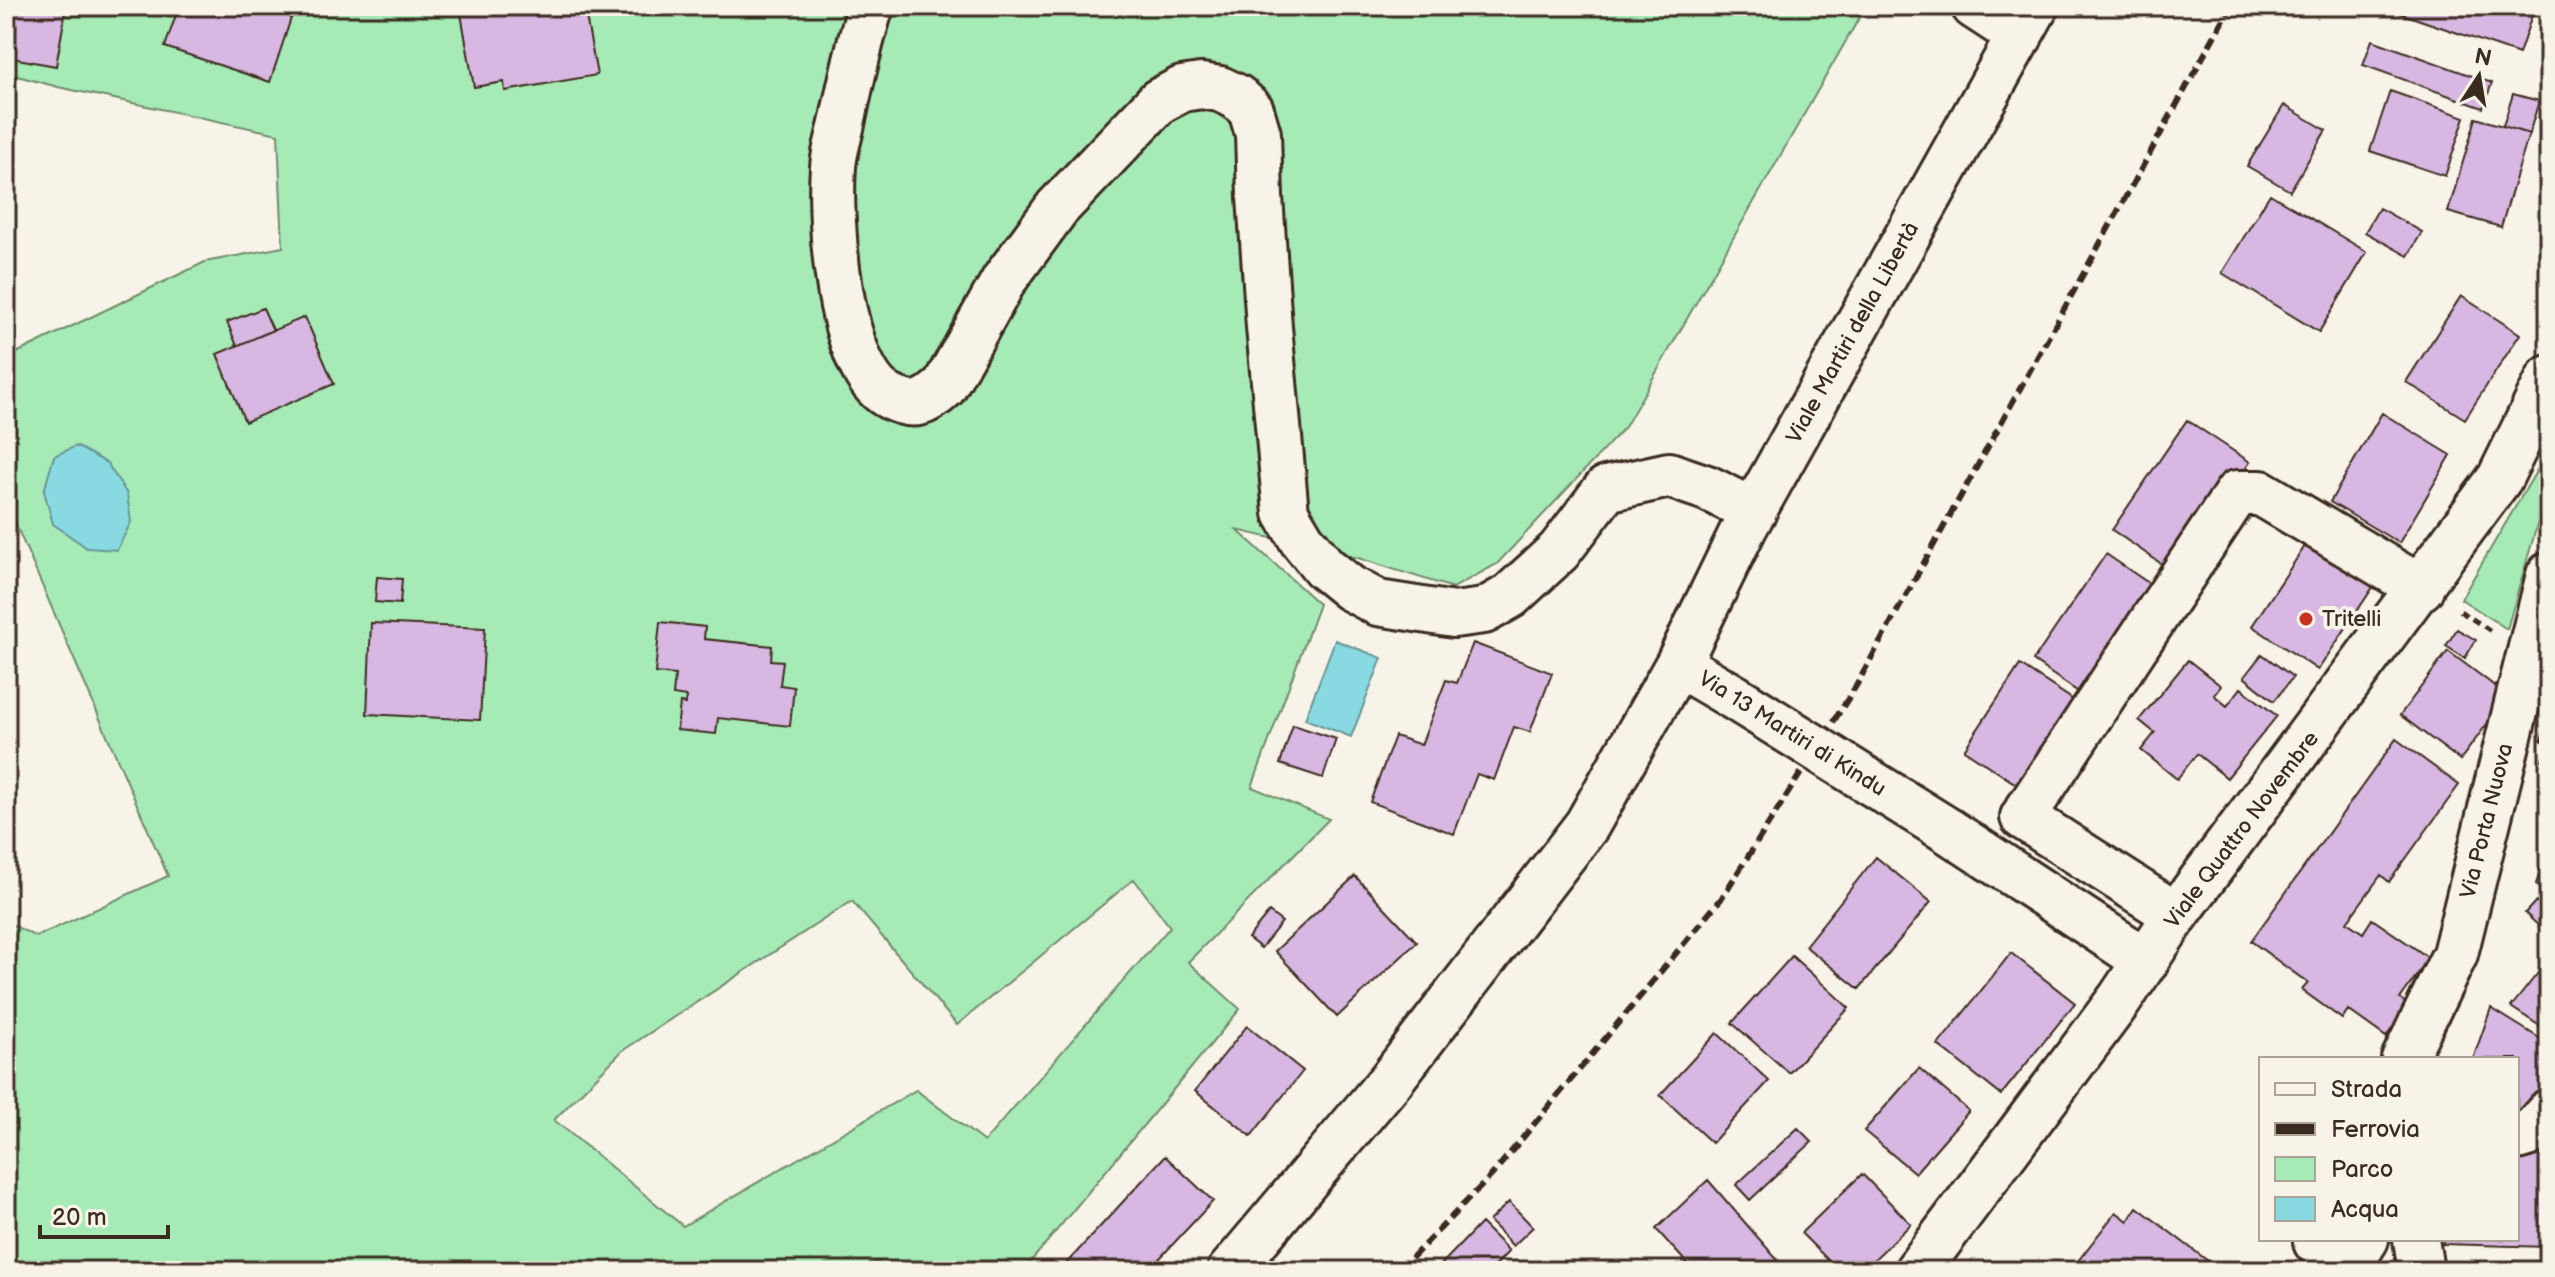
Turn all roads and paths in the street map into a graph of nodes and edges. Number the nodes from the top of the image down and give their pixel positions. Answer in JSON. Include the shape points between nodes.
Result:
{"nodes":[{"id":1,"x":871,"y":6,"type":"edge"},
{"id":2,"x":1974,"y":6,"type":"edge"},
{"id":3,"x":2028,"y":21,"type":"edge"},
{"id":4,"x":2549,"y":378,"type":"edge"},
{"id":5,"x":1754,"y":511,"type":"junction"},
{"id":6,"x":2549,"y":575,"type":"edge"},
{"id":7,"x":2421,"y":588,"type":"junction"},
{"id":8,"x":2460,"y":611,"type":"dead end"},
{"id":9,"x":2499,"y":636,"type":"dead end"},
{"id":10,"x":1678,"y":664,"type":"junction"},
{"id":11,"x":2176,"y":915,"type":"junction"},
{"id":12,"x":2146,"y":961,"type":"junction"},
{"id":13,"x":2405,"y":1057,"type":"edge"},
{"id":14,"x":2549,"y":1112,"type":"edge"},
{"id":15,"x":2519,"y":1136,"type":"edge"},
{"id":16,"x":2365,"y":1241,"type":"edge"},
{"id":17,"x":2416,"y":1241,"type":"edge"},
{"id":18,"x":2308,"y":1251,"type":"edge"},
{"id":19,"x":1230,"y":1271,"type":"edge"},
{"id":20,"x":1917,"y":1271,"type":"edge"},
{"id":21,"x":2421,"y":1271,"type":"edge"}],
"edges":[{"from":1,"to":5,"type":"street","via":[[833,165],[832,235],[856,355],[885,395],[914,404],[930,401],[944,387],[1004,280],[1057,208],[1159,101],[1182,89],[1210,87],[1237,97],[1251,110],[1258,134],[1286,513],[1309,549],[1341,581],[1378,603],[1454,615],[1484,611],[1510,596],[1559,551],[1606,489],[1669,475]]},
{"from":2,"to":3,"type":"street"},
{"from":3,"to":5,"type":"street","name":"Viale Martiri della Libertà"},
{"from":4,"to":7,"type":"street","name":"Viale Quattro Novembre","via":[[2506,470]]},
{"from":5,"to":10,"type":"street","name":"Viale Martiri della Libertà"},
{"from":6,"to":13,"type":"street","name":"Via Porta Nuova","via":[[2455,954]]},
{"from":7,"to":11,"type":"street","name":"Viale Quattro Novembre"},
{"from":7,"to":11,"type":"street","via":[[2261,493],[2237,493],[2023,817]]},
{"from":8,"to":9,"type":"path"},
{"from":10,"to":12,"type":"street","name":"Via 13 Martiri di Kindu","bridge":true},
{"from":10,"to":19,"type":"street","name":"Via 13 Martiri di Kindu","via":[[1587,825],[1391,1080]]},
{"from":11,"to":12,"type":"street","name":"Viale Quattro Novembre"},
{"from":12,"to":20,"type":"street","name":"Viale Quattro Novembre"},
{"from":14,"to":15,"type":"street","via":[[2530,1133]]},
{"from":16,"to":18,"type":"street","via":[[2361,1247]]},
{"from":17,"to":21,"type":"street"}]}
